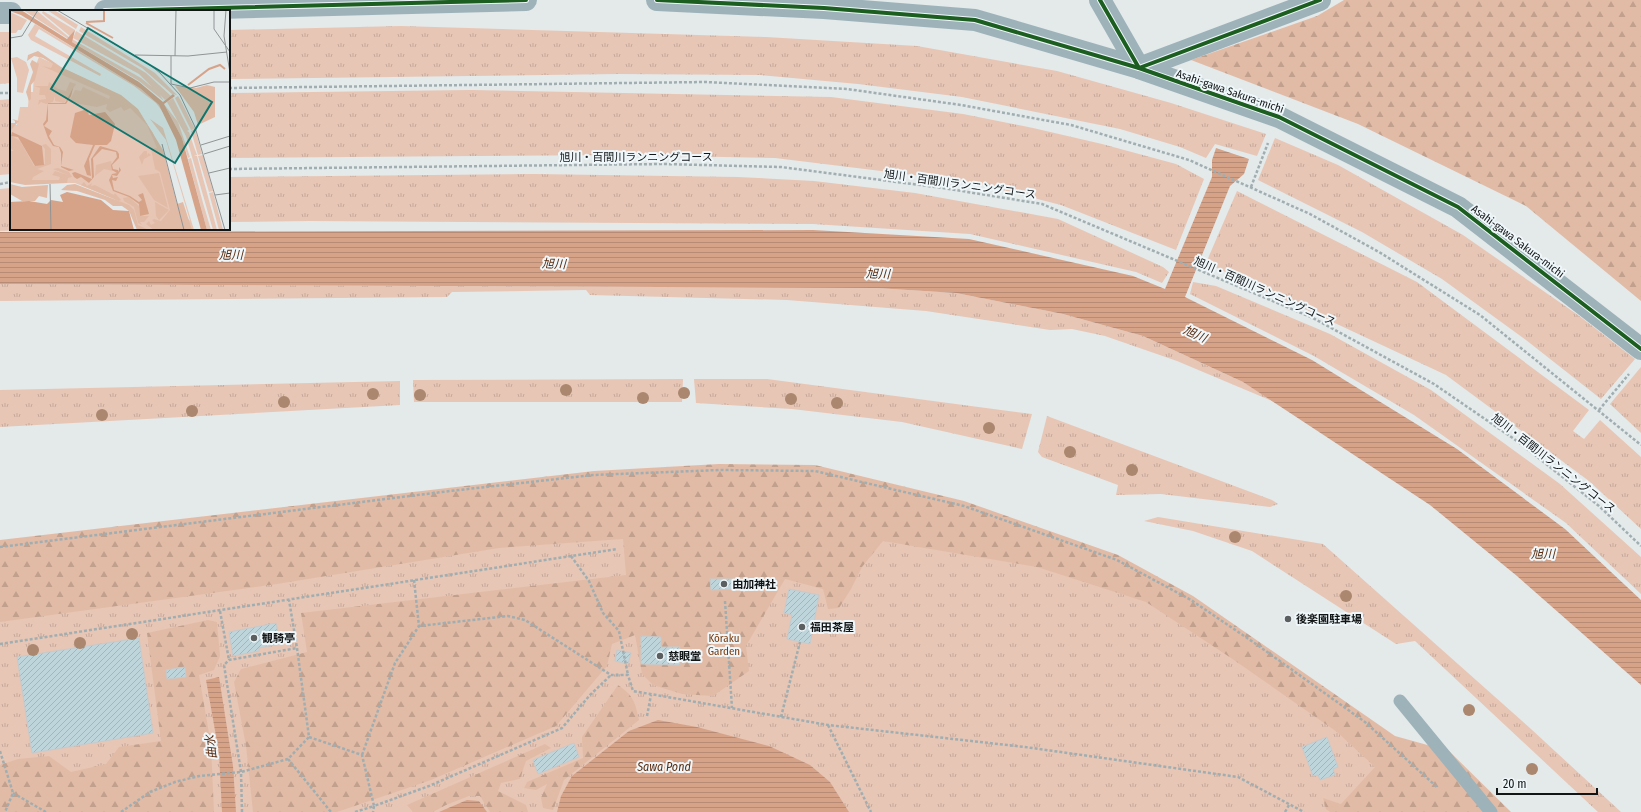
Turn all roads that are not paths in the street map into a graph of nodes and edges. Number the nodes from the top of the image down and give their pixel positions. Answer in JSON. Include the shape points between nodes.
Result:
{"nodes":[{"id":1,"x":526,"y":0,"type":"edge"},
{"id":2,"x":657,"y":0,"type":"edge"},
{"id":3,"x":1100,"y":0,"type":"edge"},
{"id":4,"x":1320,"y":0,"type":"edge"},
{"id":5,"x":143,"y":10,"type":"edge"},
{"id":6,"x":1139,"y":68,"type":"junction"},
{"id":7,"x":1641,"y":349,"type":"edge"},
{"id":8,"x":1400,"y":702,"type":"dead end"},
{"id":9,"x":1491,"y":812,"type":"edge"}],
"edges":[{"from":1,"to":5,"type":"street"},
{"from":2,"to":6,"type":"street","name":"Asahi-gawa Sakura-michi","via":[[824,8],[975,20]]},
{"from":3,"to":6,"type":"street"},
{"from":4,"to":6,"type":"street"},
{"from":6,"to":7,"type":"street","name":"Asahi-gawa Sakura-michi","via":[[1279,117],[1458,207]]},
{"from":8,"to":9,"type":"lane"}]}
